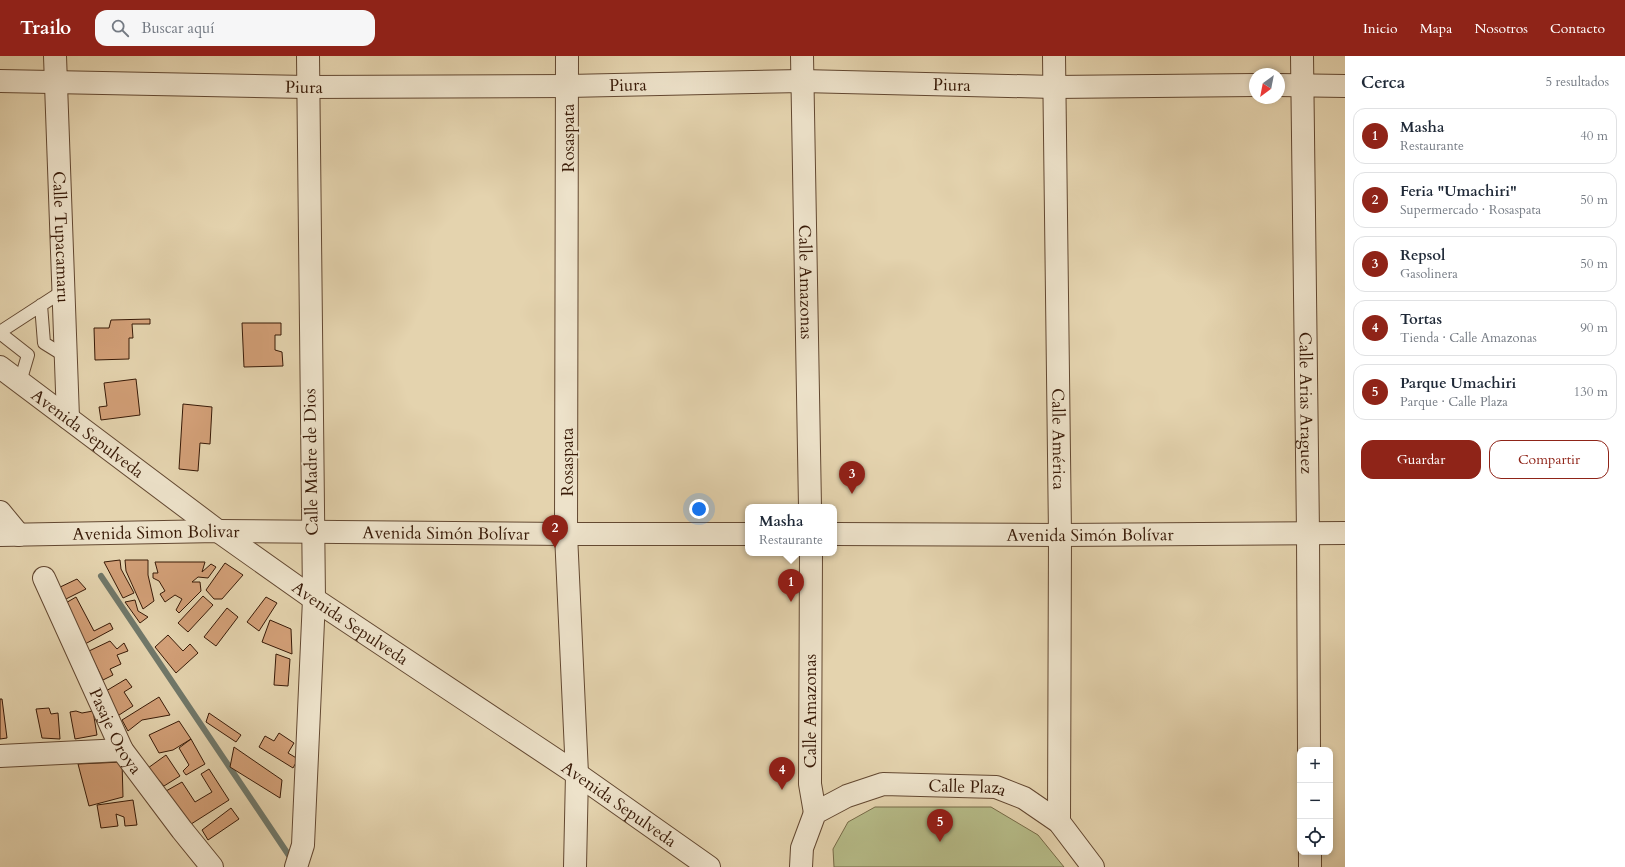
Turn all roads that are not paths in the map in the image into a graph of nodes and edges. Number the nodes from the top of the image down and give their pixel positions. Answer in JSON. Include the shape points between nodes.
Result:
{"nodes":[{"id":1,"x":55,"y":56,"type":"edge"},
{"id":2,"x":308,"y":56,"type":"edge"},
{"id":3,"x":568,"y":56,"type":"edge"},
{"id":4,"x":802,"y":56,"type":"edge"},
{"id":5,"x":1054,"y":56,"type":"edge"},
{"id":6,"x":1302,"y":56,"type":"edge"},
{"id":7,"x":802,"y":80,"type":"junction"},
{"id":8,"x":0,"y":81,"type":"edge"},
{"id":9,"x":56,"y":83,"type":"junction"},
{"id":10,"x":1249,"y":85,"type":"edge"},
{"id":11,"x":1285,"y":85,"type":"edge"},
{"id":12,"x":1302,"y":85,"type":"junction"},
{"id":13,"x":568,"y":86,"type":"junction"},
{"id":14,"x":1345,"y":86,"type":"edge"},
{"id":15,"x":307,"y":87,"type":"junction"},
{"id":16,"x":1054,"y":88,"type":"junction"},
{"id":17,"x":64,"y":291,"type":"junction"},
{"id":18,"x":41,"y":305,"type":"junction"},
{"id":19,"x":0,"y":333,"type":"edge"},
{"id":20,"x":44,"y":343,"type":"junction"},
{"id":21,"x":28,"y":355,"type":"junction"},
{"id":22,"x":66,"y":356,"type":"junction"},
{"id":23,"x":0,"y":367,"type":"edge"},
{"id":24,"x":20,"y":382,"type":"junction"},
{"id":25,"x":68,"y":418,"type":"junction"},
{"id":26,"x":810,"y":504,"type":"edge"},
{"id":27,"x":0,"y":512,"type":"edge"},
{"id":28,"x":218,"y":531,"type":"junction"},
{"id":29,"x":312,"y":532,"type":"junction"},
{"id":30,"x":1345,"y":533,"type":"edge"},
{"id":31,"x":566,"y":534,"type":"junction"},
{"id":32,"x":745,"y":534,"type":"edge"},
{"id":33,"x":837,"y":534,"type":"edge"},
{"id":34,"x":1308,"y":534,"type":"junction"},
{"id":35,"x":10,"y":535,"type":"edge"},
{"id":36,"x":1060,"y":535,"type":"junction"},
{"id":37,"x":811,"y":556,"type":"edge"},
{"id":38,"x":44,"y":578,"type":"dead end"},
{"id":39,"x":314,"y":599,"type":"junction"},
{"id":40,"x":1309,"y":747,"type":"edge"},
{"id":41,"x":122,"y":750,"type":"junction"},
{"id":42,"x":0,"y":756,"type":"edge"},
{"id":43,"x":577,"y":774,"type":"junction"},
{"id":44,"x":815,"y":813,"type":"junction"},
{"id":45,"x":1059,"y":822,"type":"junction"},
{"id":46,"x":303,"y":845,"type":"junction"},
{"id":47,"x":1310,"y":855,"type":"edge"},
{"id":48,"x":212,"y":867,"type":"edge"},
{"id":49,"x":296,"y":867,"type":"edge"},
{"id":50,"x":311,"y":867,"type":"edge"},
{"id":51,"x":575,"y":867,"type":"edge"},
{"id":52,"x":709,"y":867,"type":"edge"},
{"id":53,"x":801,"y":867,"type":"edge"},
{"id":54,"x":1093,"y":867,"type":"edge"},
{"id":55,"x":1310,"y":867,"type":"edge"}],
"edges":[{"from":1,"to":9,"type":"street","name":"Calle Tupacamaru"},
{"from":2,"to":15,"type":"street","name":"Calle Madre de Dios"},
{"from":3,"to":13,"type":"street","name":"Rosaspata"},
{"from":4,"to":7,"type":"street","name":"Calle Amazonas"},
{"from":5,"to":16,"type":"street","name":"Calle América"},
{"from":6,"to":12,"type":"street","name":"Calle Arias Araguez"},
{"from":7,"to":13,"type":"street","name":"Piura"},
{"from":7,"to":16,"type":"street","name":"Piura"},
{"from":7,"to":26,"type":"street","name":"Calle Amazonas"},
{"from":8,"to":9,"type":"street","name":"Piura"},
{"from":9,"to":15,"type":"street","name":"Piura"},
{"from":9,"to":17,"type":"street","name":"Calle Tupacamaru"},
{"from":10,"to":16,"type":"street","name":"Piura"},
{"from":11,"to":12,"type":"street"},
{"from":12,"to":14,"type":"street"},
{"from":12,"to":34,"type":"street","name":"Calle Arias Araguez"},
{"from":13,"to":15,"type":"street","name":"Piura"},
{"from":13,"to":31,"type":"street","name":"Rosaspata"},
{"from":15,"to":29,"type":"street","name":"Calle Madre de Dios"},
{"from":16,"to":36,"type":"street","name":"Calle América"},
{"from":17,"to":18,"type":"lane"},
{"from":17,"to":22,"type":"street","name":"Calle Tupacamaru"},
{"from":18,"to":19,"type":"lane"},
{"from":18,"to":20,"type":"lane"},
{"from":19,"to":21,"type":"lane"},
{"from":20,"to":21,"type":"lane"},
{"from":20,"to":22,"type":"lane"},
{"from":21,"to":24,"type":"lane"},
{"from":22,"to":25,"type":"street","name":"Calle Tupacamaru"},
{"from":23,"to":24,"type":"street","name":"Avenida Sepulveda"},
{"from":24,"to":25,"type":"street","name":"Avenida Sepulveda"},
{"from":25,"to":28,"type":"street","name":"Avenida Sepulveda"},
{"from":27,"to":35,"type":"street"},
{"from":28,"to":29,"type":"street","name":"Avenida Simon Bolivar"},
{"from":28,"to":35,"type":"street","name":"Avenida Simon Bolivar"},
{"from":28,"to":39,"type":"street","name":"Avenida Sepulveda"},
{"from":29,"to":31,"type":"street","name":"Avenida Simón Bolívar"},
{"from":29,"to":39,"type":"street","name":"Calle Madre de Dios"},
{"from":30,"to":34,"type":"street","name":"Avenida Simón Bolívar"},
{"from":31,"to":32,"type":"street","name":"Avenida Simón Bolívar"},
{"from":31,"to":43,"type":"street","name":"Rosaspata"},
{"from":33,"to":36,"type":"street","name":"Avenida Simón Bolívar"},
{"from":34,"to":36,"type":"street","name":"Avenida Simón Bolívar"},
{"from":34,"to":40,"type":"street","name":"Calle Arias Araguez"},
{"from":36,"to":45,"type":"street","name":"Calle América"},
{"from":37,"to":44,"type":"street","name":"Calle Amazonas","via":[[810,784]]},
{"from":38,"to":41,"type":"street","name":"Pasaje Oroya"},
{"from":39,"to":43,"type":"street","name":"Avenida Sepulveda"},
{"from":39,"to":46,"type":"street","name":"Calle Madre de Dios"},
{"from":41,"to":42,"type":"street"},
{"from":41,"to":48,"type":"street","name":"Pasaje Oroya"},
{"from":43,"to":51,"type":"street","name":"Rosaspata"},
{"from":43,"to":52,"type":"street","name":"Avenida Sepulveda"},
{"from":44,"to":45,"type":"street","name":"Calle Plaza","via":[[847,796],[883,784],[996,787],[1024,798]]},
{"from":44,"to":53,"type":"street","via":[[802,848]]},
{"from":45,"to":54,"type":"street","name":"Calle Plaza"},
{"from":46,"to":49,"type":"street","name":"Calle Madre de Dios"},
{"from":46,"to":50,"type":"street"},
{"from":47,"to":55,"type":"street"}]}
